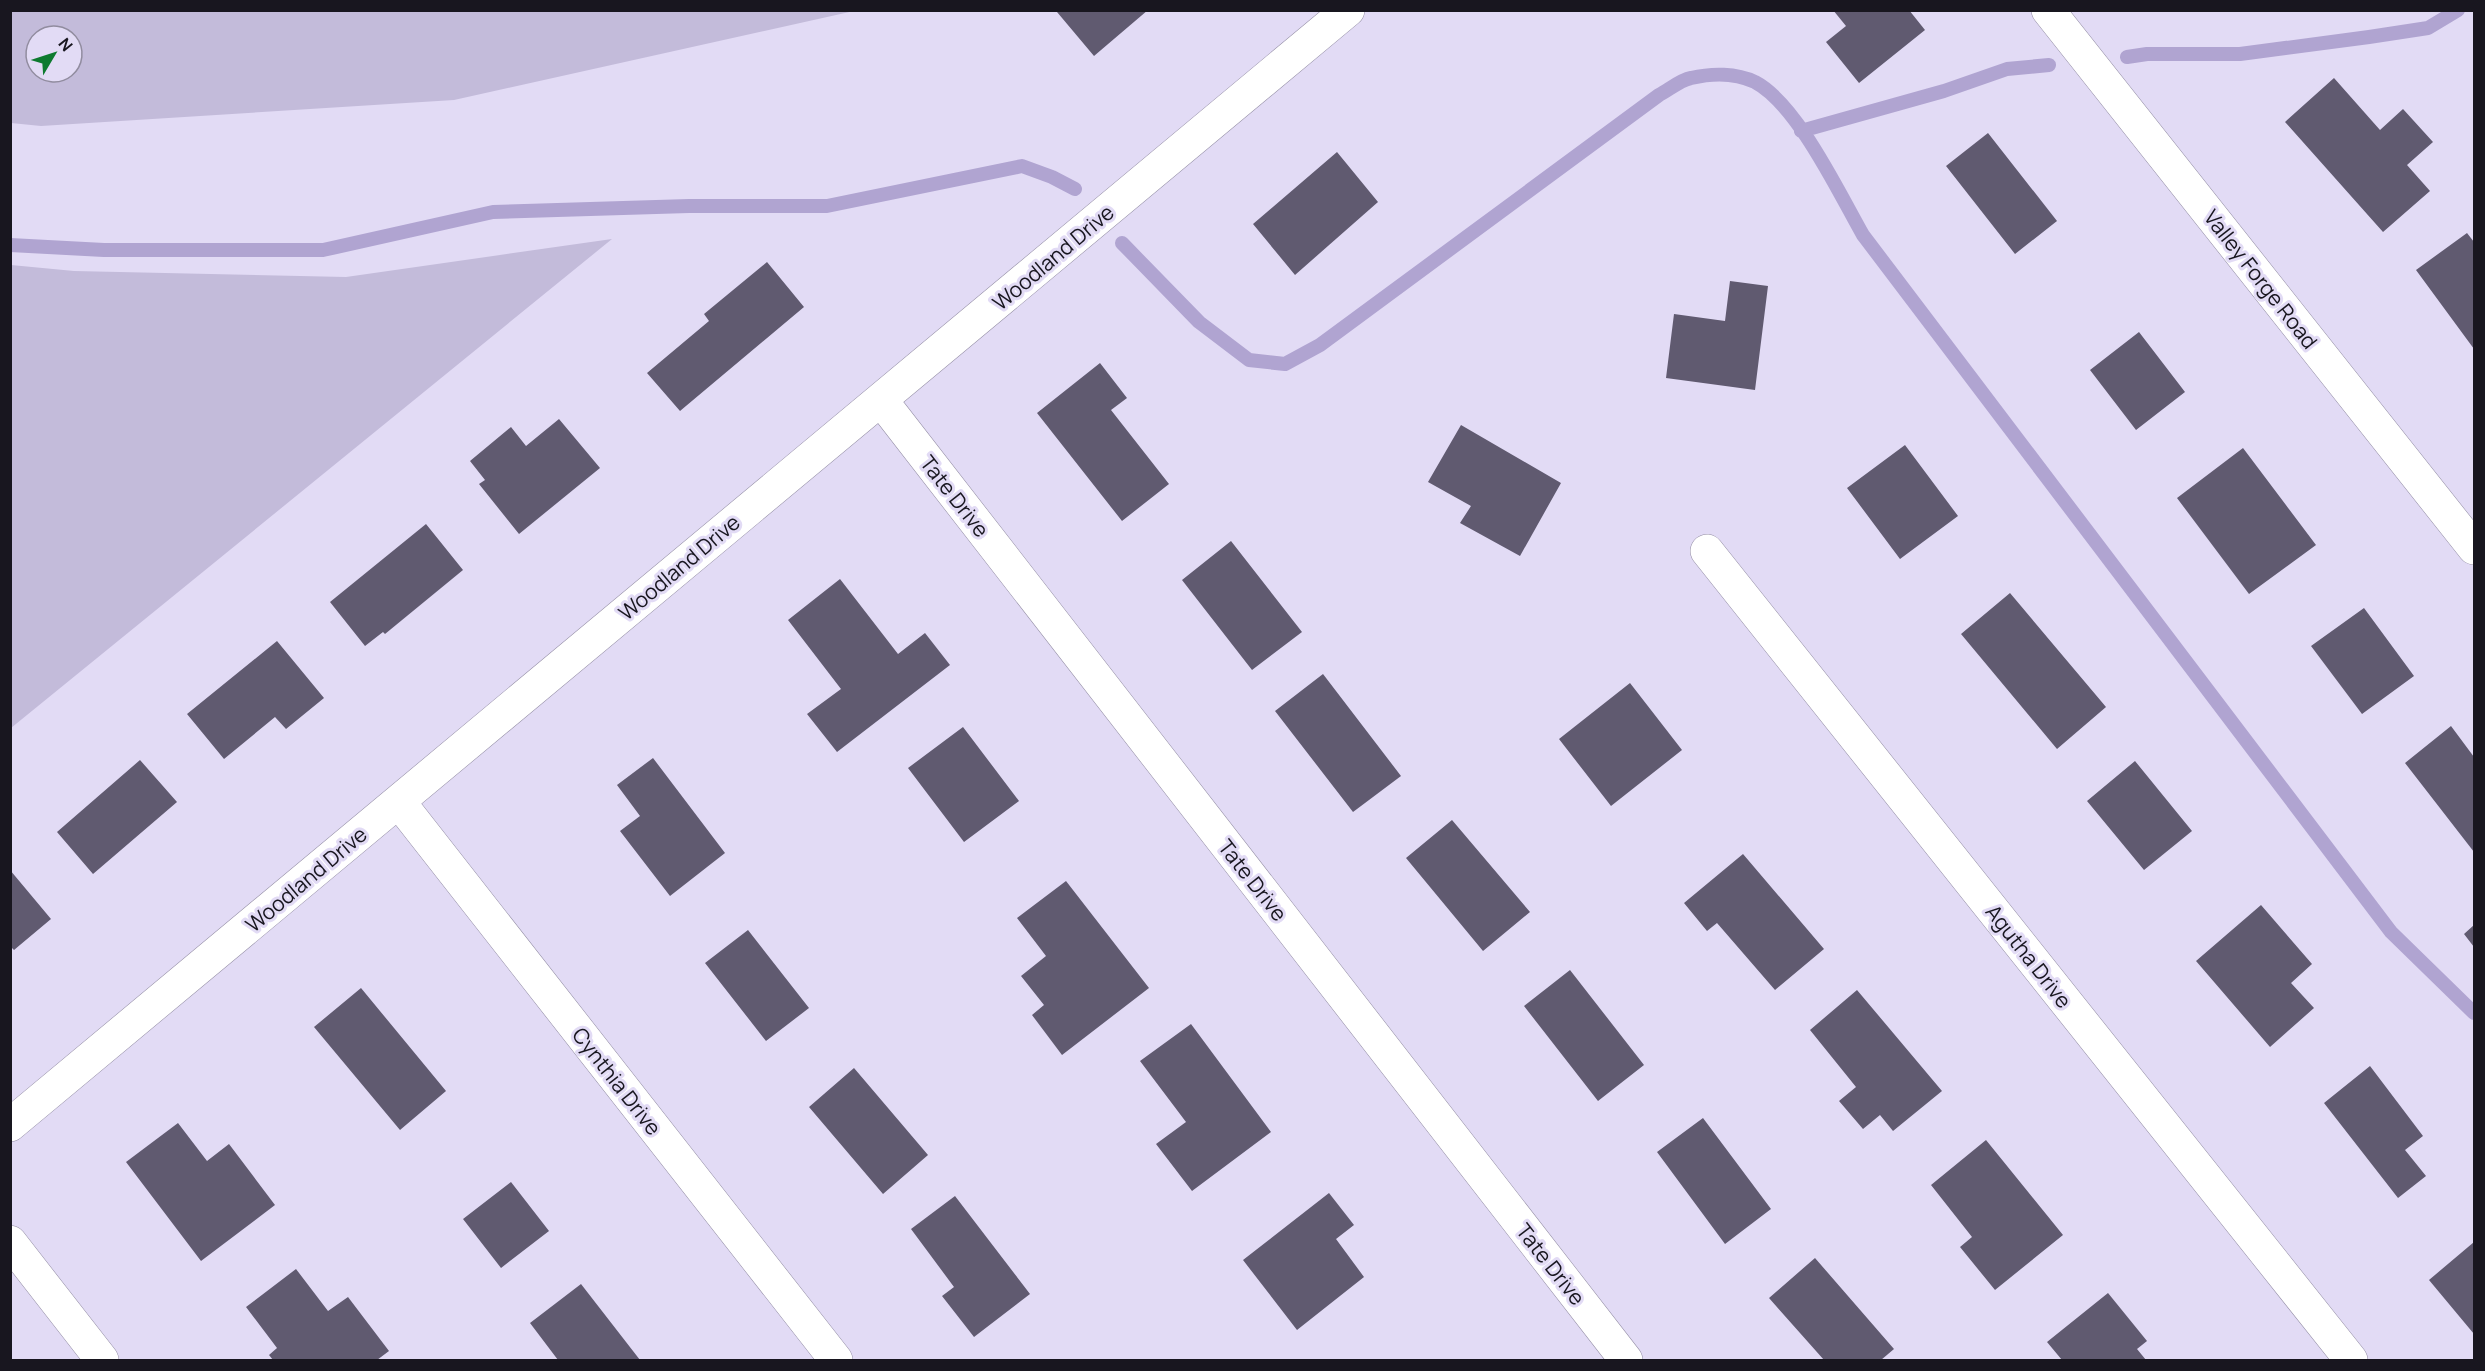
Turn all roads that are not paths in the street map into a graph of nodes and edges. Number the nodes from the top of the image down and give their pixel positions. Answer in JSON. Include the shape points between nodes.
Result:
{"nodes":[{"id":1,"x":1348,"y":10,"type":"edge"},
{"id":2,"x":2048,"y":10,"type":"edge"},
{"id":3,"x":880,"y":400,"type":"junction"},
{"id":4,"x":2475,"y":548,"type":"edge"},
{"id":5,"x":1707,"y":551,"type":"dead end"},
{"id":6,"x":399,"y":802,"type":"junction"},
{"id":7,"x":10,"y":1125,"type":"edge"},
{"id":8,"x":10,"y":1242,"type":"edge"},
{"id":9,"x":102,"y":1360,"type":"edge"},
{"id":10,"x":836,"y":1360,"type":"edge"},
{"id":11,"x":1626,"y":1360,"type":"edge"},
{"id":12,"x":2350,"y":1360,"type":"edge"}],
"edges":[{"from":1,"to":3,"type":"street","name":"Woodland Drive"},
{"from":2,"to":4,"type":"street","name":"Valley Forge Road"},
{"from":3,"to":6,"type":"street","name":"Woodland Drive"},
{"from":3,"to":11,"type":"street","name":"Tate Drive"},
{"from":5,"to":12,"type":"street","name":"Agutha Drive"},
{"from":6,"to":7,"type":"street","name":"Woodland Drive"},
{"from":6,"to":10,"type":"street","name":"Cynthia Drive"},
{"from":8,"to":9,"type":"street"}]}
